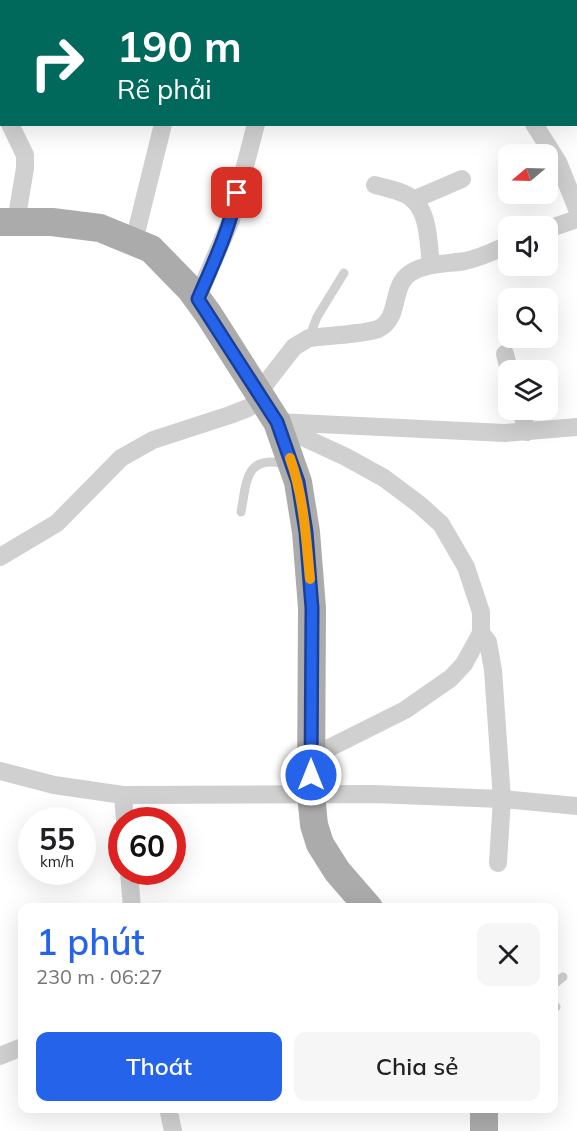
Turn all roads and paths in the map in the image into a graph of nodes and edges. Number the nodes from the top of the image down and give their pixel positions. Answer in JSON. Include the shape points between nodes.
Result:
{"nodes":[{"id":1,"x":11,"y":126,"type":"edge"},
{"id":2,"x":163,"y":126,"type":"edge"},
{"id":3,"x":255,"y":126,"type":"edge"},
{"id":4,"x":535,"y":126,"type":"edge"},
{"id":5,"x":462,"y":179,"type":"dead end"},
{"id":6,"x":375,"y":185,"type":"dead end"},
{"id":7,"x":413,"y":200,"type":"junction"},
{"id":8,"x":577,"y":209,"type":"edge"},
{"id":9,"x":577,"y":219,"type":"edge"},
{"id":10,"x":8,"y":222,"type":"edge"},
{"id":11,"x":558,"y":226,"type":"edge"},
{"id":12,"x":134,"y":241,"type":"junction"},
{"id":13,"x":498,"y":249,"type":"edge"},
{"id":14,"x":431,"y":266,"type":"junction"},
{"id":15,"x":344,"y":273,"type":"dead end"},
{"id":16,"x":198,"y":299,"type":"junction"},
{"id":17,"x":309,"y":338,"type":"junction"},
{"id":18,"x":261,"y":395,"type":"junction"},
{"id":19,"x":524,"y":420,"type":"edge"},
{"id":20,"x":278,"y":424,"type":"junction"},
{"id":21,"x":577,"y":427,"type":"edge"},
{"id":22,"x":527,"y":432,"type":"junction"},
{"id":23,"x":292,"y":465,"type":"junction"},
{"id":24,"x":241,"y":512,"type":"dead end"},
{"id":25,"x":0,"y":557,"type":"edge"},
{"id":26,"x":481,"y":633,"type":"junction"},
{"id":27,"x":312,"y":757,"type":"junction"},
{"id":28,"x":0,"y":771,"type":"edge"},
{"id":29,"x":311,"y":794,"type":"junction"},
{"id":30,"x":123,"y":795,"type":"junction"},
{"id":31,"x":502,"y":799,"type":"junction"},
{"id":32,"x":577,"y":806,"type":"edge"},
{"id":33,"x":124,"y":807,"type":"edge"},
{"id":34,"x":498,"y":863,"type":"dead end"},
{"id":35,"x":130,"y":885,"type":"edge"},
{"id":36,"x":132,"y":903,"type":"edge"},
{"id":37,"x":365,"y":903,"type":"edge"},
{"id":38,"x":563,"y":977,"type":"dead end"},
{"id":39,"x":558,"y":981,"type":"edge"},
{"id":40,"x":18,"y":1049,"type":"edge"},
{"id":41,"x":0,"y":1056,"type":"edge"},
{"id":42,"x":165,"y":1113,"type":"edge"},
{"id":43,"x":484,"y":1113,"type":"edge"},
{"id":44,"x":172,"y":1131,"type":"edge"},
{"id":45,"x":484,"y":1131,"type":"edge"}],
"edges":[{"from":1,"to":10,"type":"street","via":[[25,155],[26,168]]},
{"from":2,"to":12,"type":"street"},
{"from":3,"to":16,"type":"street","via":[[231,220]]},
{"from":4,"to":8,"type":"street","via":[[558,162]]},
{"from":5,"to":7,"type":"street"},
{"from":6,"to":7,"type":"street"},
{"from":7,"to":14,"type":"street","via":[[424,217]]},
{"from":9,"to":11,"type":"street"},
{"from":10,"to":12,"type":"main road","via":[[100,228]]},
{"from":12,"to":16,"type":"main road","via":[[151,249]]},
{"from":13,"to":14,"type":"street","via":[[466,261]]},
{"from":14,"to":17,"type":"street","via":[[403,278],[393,314],[377,329]]},
{"from":15,"to":17,"type":"lane"},
{"from":16,"to":18,"type":"main road"},
{"from":17,"to":18,"type":"street","via":[[294,347]]},
{"from":18,"to":20,"type":"main road"},
{"from":18,"to":25,"type":"street","via":[[248,408],[153,440],[121,458],[57,523]]},
{"from":19,"to":22,"type":"street"},
{"from":20,"to":22,"type":"street"},
{"from":20,"to":23,"type":"main road"},
{"from":20,"to":26,"type":"street","via":[[384,478],[441,524],[473,585],[481,612]]},
{"from":21,"to":22,"type":"street"},
{"from":23,"to":24,"type":"lane","via":[[273,461],[253,468]]},
{"from":23,"to":27,"type":"main road","via":[[306,532],[312,608]]},
{"from":26,"to":27,"type":"street","via":[[464,664],[451,678],[405,710]]},
{"from":26,"to":31,"type":"street","via":[[488,642],[492,662]]},
{"from":27,"to":29,"type":"main road"},
{"from":28,"to":30,"type":"street","via":[[54,785]]},
{"from":29,"to":30,"type":"street"},
{"from":29,"to":31,"type":"street"},
{"from":29,"to":37,"type":"main road","via":[[320,844]]},
{"from":30,"to":33,"type":"street"},
{"from":31,"to":32,"type":"street"},
{"from":31,"to":34,"type":"street"},
{"from":35,"to":36,"type":"street"},
{"from":38,"to":39,"type":"lane"},
{"from":40,"to":41,"type":"street"},
{"from":42,"to":44,"type":"street"},
{"from":43,"to":45,"type":"main road"}]}
